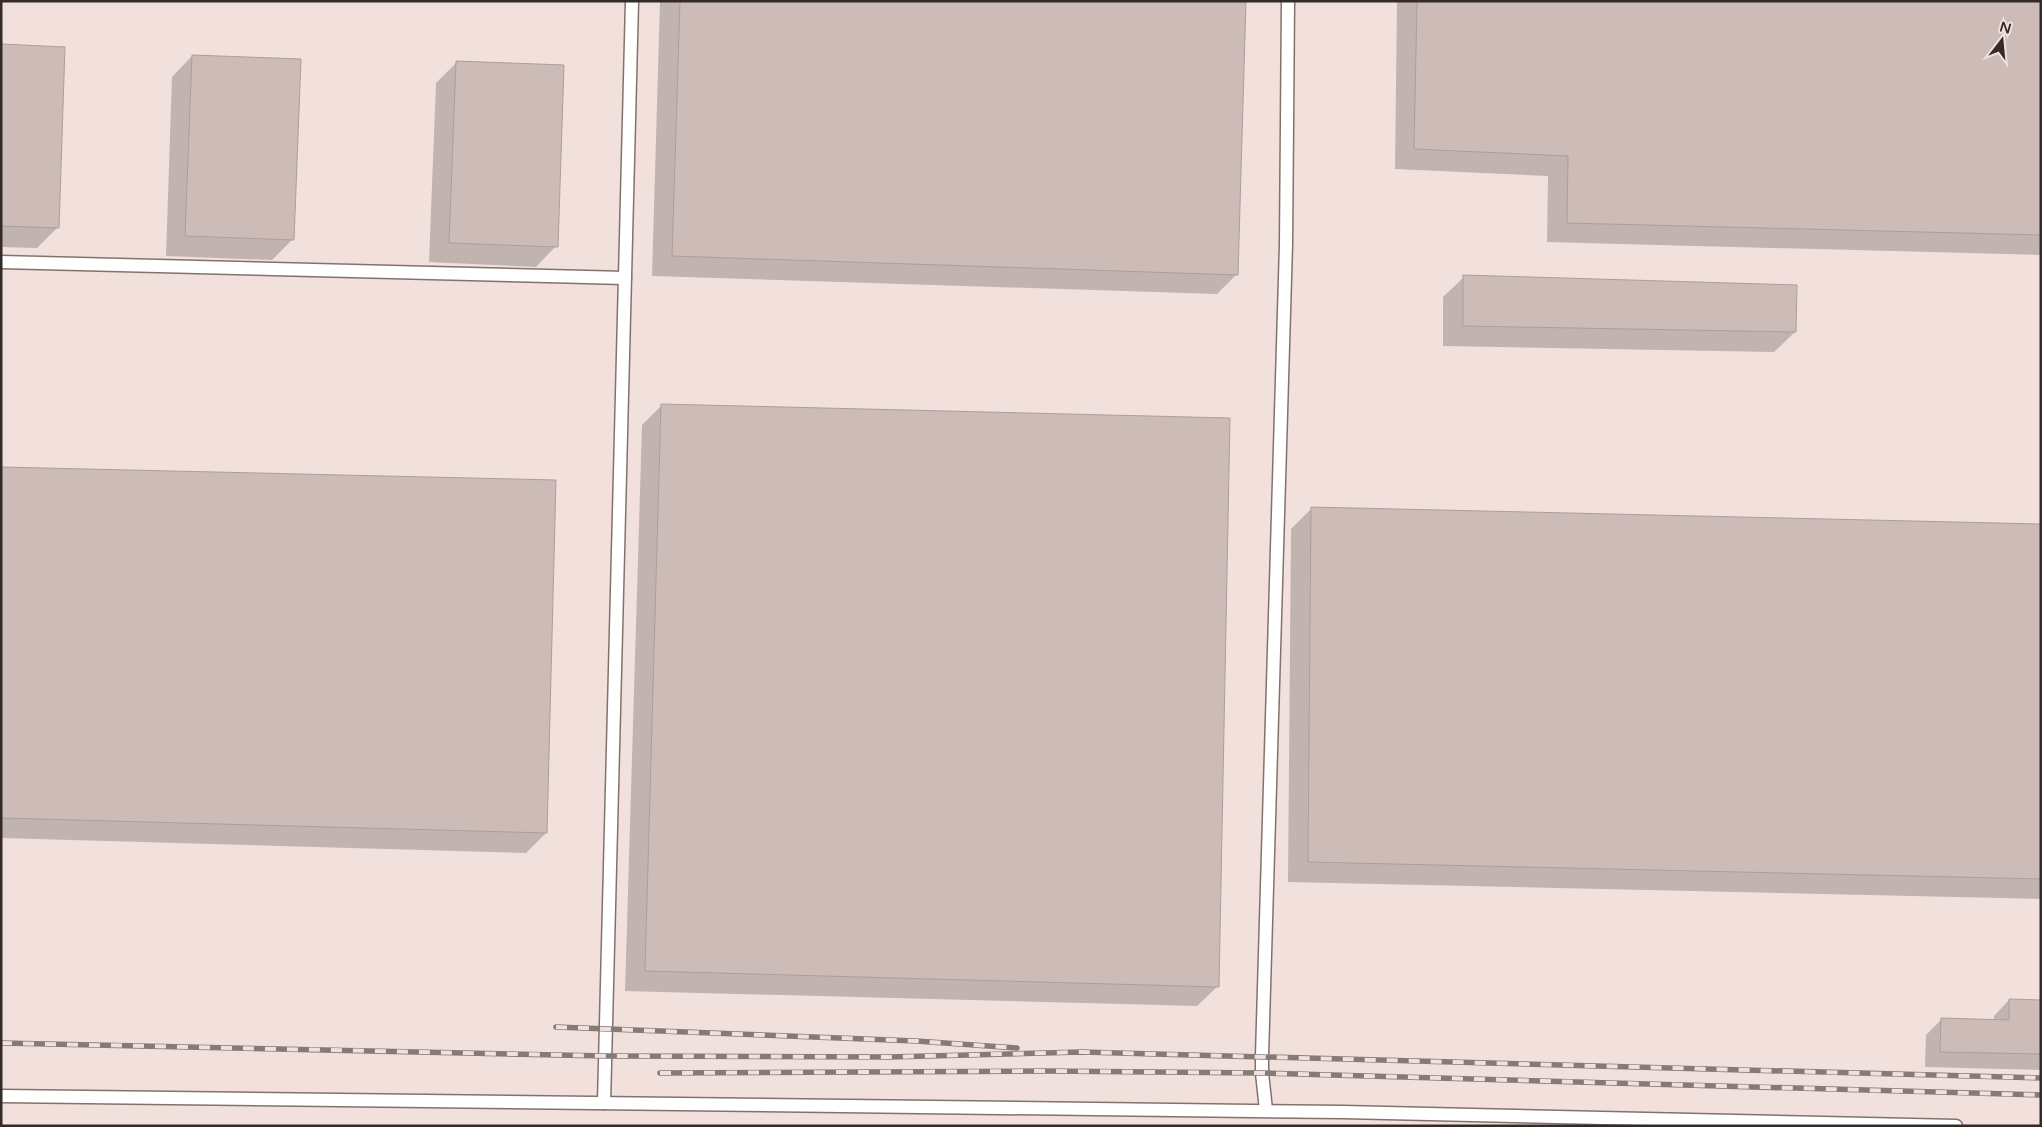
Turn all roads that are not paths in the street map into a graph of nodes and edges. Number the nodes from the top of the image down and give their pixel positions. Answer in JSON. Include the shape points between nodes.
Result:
{"nodes":[{"id":1,"x":632,"y":1,"type":"edge"},
{"id":2,"x":1288,"y":1,"type":"edge"},
{"id":3,"x":1,"y":262,"type":"edge"},
{"id":4,"x":625,"y":278,"type":"junction"},
{"id":5,"x":1,"y":1096,"type":"edge"},
{"id":6,"x":604,"y":1103,"type":"junction"},
{"id":7,"x":1266,"y":1110,"type":"junction"},
{"id":8,"x":1956,"y":1126,"type":"edge"}],
"edges":[{"from":1,"to":4,"type":"lane"},
{"from":2,"to":7,"type":"lane","via":[[1286,244],[1262,1056]]},
{"from":3,"to":4,"type":"lane"},
{"from":4,"to":6,"type":"lane"},
{"from":5,"to":6,"type":"lane"},
{"from":6,"to":7,"type":"lane"},
{"from":7,"to":8,"type":"lane"}]}
